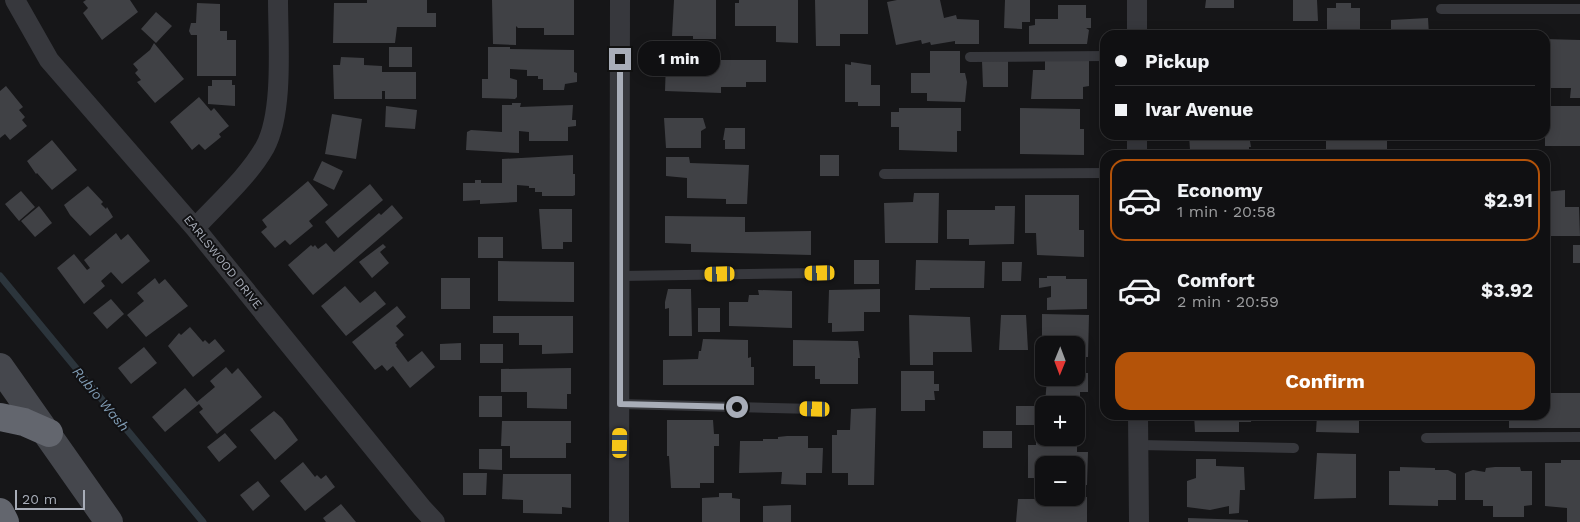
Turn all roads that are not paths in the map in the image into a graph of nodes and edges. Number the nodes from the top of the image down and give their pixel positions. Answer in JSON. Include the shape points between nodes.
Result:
{"nodes":[{"id":1,"x":14,"y":0,"type":"edge"},
{"id":2,"x":278,"y":0,"type":"edge"},
{"id":3,"x":620,"y":0,"type":"edge"},
{"id":4,"x":1138,"y":0,"type":"edge"},
{"id":5,"x":1441,"y":9,"type":"dead end"},
{"id":6,"x":1580,"y":9,"type":"edge"},
{"id":7,"x":1137,"y":30,"type":"edge"},
{"id":8,"x":1100,"y":56,"type":"edge"},
{"id":9,"x":970,"y":57,"type":"dead end"},
{"id":10,"x":1100,"y":173,"type":"edge"},
{"id":11,"x":884,"y":174,"type":"dead end"},
{"id":12,"x":195,"y":228,"type":"junction"},
{"id":13,"x":820,"y":273,"type":"dead end"},
{"id":14,"x":621,"y":276,"type":"junction"},
{"id":15,"x":0,"y":367,"type":"edge"},
{"id":16,"x":620,"y":404,"type":"junction"},
{"id":17,"x":815,"y":409,"type":"dead end"},
{"id":18,"x":0,"y":417,"type":"edge"},
{"id":19,"x":1138,"y":420,"type":"edge"},
{"id":20,"x":49,"y":433,"type":"junction"},
{"id":21,"x":1580,"y":436,"type":"edge"},
{"id":22,"x":1426,"y":438,"type":"dead end"},
{"id":23,"x":1139,"y":445,"type":"junction"},
{"id":24,"x":1294,"y":448,"type":"dead end"},
{"id":25,"x":0,"y":512,"type":"edge"},
{"id":26,"x":5,"y":522,"type":"edge"},
{"id":27,"x":110,"y":522,"type":"edge"},
{"id":28,"x":435,"y":522,"type":"edge"},
{"id":29,"x":619,"y":522,"type":"edge"},
{"id":30,"x":1138,"y":522,"type":"edge"}],
"edges":[{"from":1,"to":12,"type":"street","name":"EARLSWOOD DRIVE","via":[[49,60]]},
{"from":2,"to":12,"type":"street","via":[[277,92],[274,122],[266,146],[248,171]]},
{"from":3,"to":14,"type":"street"},
{"from":4,"to":7,"type":"street"},
{"from":5,"to":6,"type":"lane"},
{"from":8,"to":9,"type":"lane"},
{"from":10,"to":11,"type":"lane"},
{"from":12,"to":28,"type":"street","name":"EARLSWOOD DRIVE"},
{"from":13,"to":14,"type":"lane"},
{"from":14,"to":16,"type":"street"},
{"from":15,"to":20,"type":"street"},
{"from":16,"to":17,"type":"lane"},
{"from":16,"to":29,"type":"street"},
{"from":18,"to":20,"type":"highway","via":[[24,422]]},
{"from":19,"to":23,"type":"street"},
{"from":20,"to":27,"type":"street"},
{"from":21,"to":22,"type":"lane"},
{"from":23,"to":24,"type":"lane"},
{"from":23,"to":30,"type":"street"},
{"from":25,"to":26,"type":"highway"}]}
